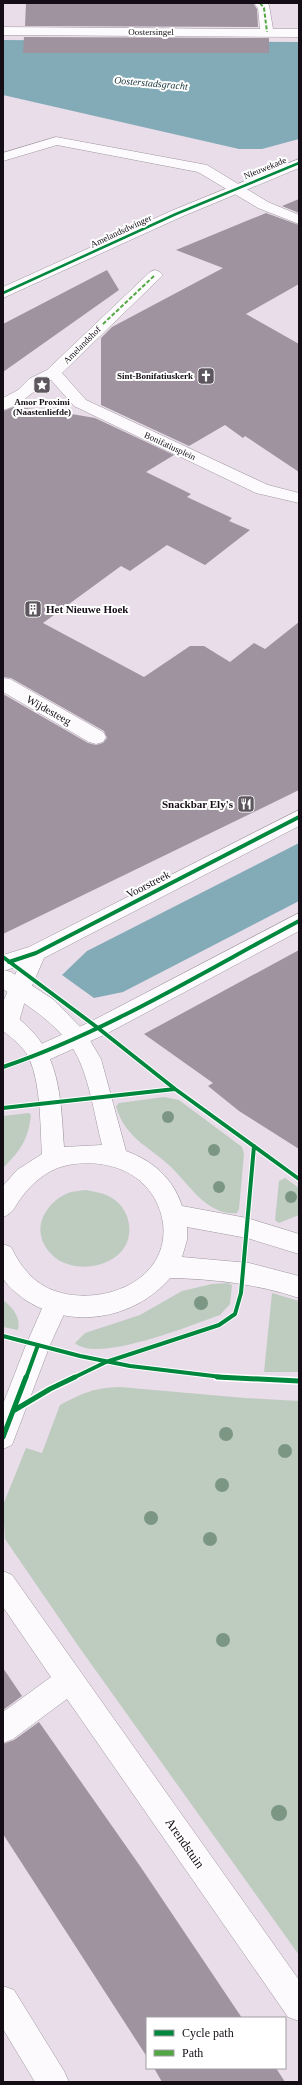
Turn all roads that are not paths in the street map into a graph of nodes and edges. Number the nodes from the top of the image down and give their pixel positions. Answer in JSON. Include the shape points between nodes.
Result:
{"nodes":[{"id":1,"x":260,"y":3,"type":"edge"},
{"id":2,"x":3,"y":31,"type":"edge"},
{"id":3,"x":267,"y":32,"type":"junction"},
{"id":4,"x":299,"y":33,"type":"edge"},
{"id":5,"x":3,"y":157,"type":"edge"},
{"id":6,"x":299,"y":163,"type":"edge"},
{"id":7,"x":236,"y":188,"type":"junction"},
{"id":8,"x":299,"y":220,"type":"edge"},
{"id":9,"x":154,"y":275,"type":"dead end"},
{"id":10,"x":6,"y":294,"type":"edge"},
{"id":11,"x":53,"y":373,"type":"junction"},
{"id":12,"x":3,"y":405,"type":"edge"},
{"id":13,"x":299,"y":498,"type":"edge"},
{"id":14,"x":3,"y":684,"type":"edge"},
{"id":15,"x":96,"y":737,"type":"dead end"},
{"id":16,"x":299,"y":817,"type":"edge"},
{"id":17,"x":299,"y":921,"type":"edge"},
{"id":18,"x":36,"y":953,"type":"junction"},
{"id":19,"x":3,"y":964,"type":"edge"},
{"id":20,"x":11,"y":983,"type":"edge"},
{"id":21,"x":6,"y":1021,"type":"edge"},
{"id":22,"x":77,"y":1038,"type":"junction"},
{"id":23,"x":38,"y":1056,"type":"junction"},
{"id":24,"x":116,"y":1157,"type":"junction"},
{"id":25,"x":54,"y":1159,"type":"junction"},
{"id":26,"x":3,"y":1206,"type":"edge"},
{"id":27,"x":174,"y":1214,"type":"junction"},
{"id":28,"x":299,"y":1244,"type":"edge"},
{"id":29,"x":4,"y":1262,"type":"edge"},
{"id":30,"x":165,"y":1267,"type":"junction"},
{"id":31,"x":299,"y":1287,"type":"edge"},
{"id":32,"x":57,"y":1303,"type":"junction"},
{"id":33,"x":3,"y":1437,"type":"edge"},
{"id":34,"x":3,"y":1584,"type":"edge"},
{"id":35,"x":70,"y":1680,"type":"junction"},
{"id":36,"x":3,"y":1729,"type":"edge"},
{"id":37,"x":3,"y":2001,"type":"edge"},
{"id":38,"x":299,"y":2006,"type":"edge"},
{"id":39,"x":53,"y":2082,"type":"edge"}],
"edges":[{"from":1,"to":3,"type":"street","via":[[264,8]]},
{"from":2,"to":3,"type":"street","name":"Oostersingel"},
{"from":3,"to":4,"type":"street","name":"Oostersingel"},
{"from":5,"to":7,"type":"street","via":[[56,141],[202,168]]},
{"from":6,"to":7,"type":"street","name":"Nieuwekade"},
{"from":7,"to":8,"type":"street","via":[[263,205]]},
{"from":7,"to":10,"type":"street","name":"Amelandsdwinger"},
{"from":9,"to":11,"type":"street","name":"Amelandshof"},
{"from":11,"to":12,"type":"street","name":"Amelandshof","via":[[35,382],[24,393]]},
{"from":11,"to":13,"type":"street","name":"Bonifatiusplein","via":[[80,403],[262,489]]},
{"from":14,"to":15,"type":"street","name":"Wijdesteeg"},
{"from":16,"to":18,"type":"street","name":"Voorstreek"},
{"from":17,"to":22,"type":"street"},
{"from":18,"to":19,"type":"street","name":"Voorstreek"},
{"from":18,"to":20,"type":"street"},
{"from":20,"to":21,"type":"street","via":[[13,1004]]},
{"from":20,"to":22,"type":"street","via":[[46,1006]]},
{"from":21,"to":23,"type":"street"},
{"from":22,"to":23,"type":"street"},
{"from":22,"to":24,"type":"street","via":[[90,1059],[98,1081]]},
{"from":23,"to":25,"type":"street","via":[[44,1071],[49,1103]]},
{"from":24,"to":25,"type":"street","via":[[84,1154]]},
{"from":24,"to":27,"type":"street","via":[[143,1169],[164,1189]]},
{"from":25,"to":26,"type":"street","via":[[38,1167],[19,1182]]},
{"from":27,"to":28,"type":"street","via":[[247,1228]]},
{"from":27,"to":30,"type":"street","via":[[175,1242]]},
{"from":29,"to":32,"type":"street","via":[[18,1280],[36,1293]]},
{"from":30,"to":31,"type":"street","via":[[243,1272]]},
{"from":30,"to":32,"type":"street","via":[[146,1288],[118,1302],[87,1307]]},
{"from":32,"to":33,"type":"street","via":[[38,1344]]},
{"from":34,"to":35,"type":"street","name":"Arendstuin"},
{"from":35,"to":36,"type":"street"},
{"from":35,"to":38,"type":"street","name":"Arendstuin"},
{"from":37,"to":39,"type":"street"}]}
